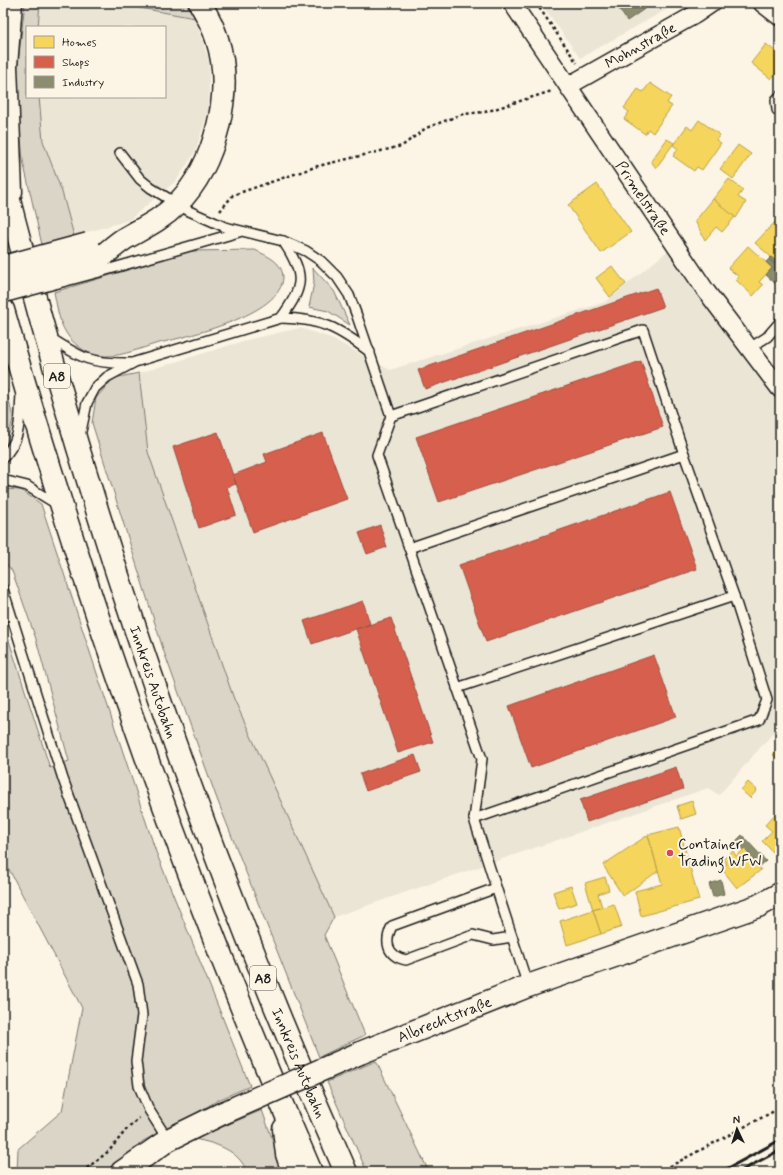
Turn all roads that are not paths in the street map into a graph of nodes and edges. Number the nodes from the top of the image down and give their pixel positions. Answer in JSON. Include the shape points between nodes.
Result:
{"nodes":[{"id":1,"x":12,"y":3,"type":"edge"},
{"id":2,"x":200,"y":3,"type":"edge"},
{"id":3,"x":512,"y":3,"type":"edge"},
{"id":4,"x":712,"y":3,"type":"edge"},
{"id":5,"x":762,"y":3,"type":"edge"},
{"id":6,"x":780,"y":17,"type":"edge"},
{"id":7,"x":568,"y":86,"type":"junction"},
{"id":8,"x":780,"y":96,"type":"edge"},
{"id":9,"x":780,"y":112,"type":"edge"},
{"id":10,"x":120,"y":153,"type":"dead end"},
{"id":11,"x":3,"y":177,"type":"edge"},
{"id":12,"x":177,"y":204,"type":"junction"},
{"id":13,"x":11,"y":209,"type":"junction"},
{"id":14,"x":240,"y":232,"type":"junction"},
{"id":15,"x":282,"y":241,"type":"junction"},
{"id":16,"x":92,"y":259,"type":"junction"},
{"id":17,"x":3,"y":267,"type":"edge"},
{"id":18,"x":3,"y":286,"type":"edge"},
{"id":19,"x":3,"y":298,"type":"edge"},
{"id":20,"x":3,"y":310,"type":"edge"},
{"id":21,"x":281,"y":318,"type":"junction"},
{"id":22,"x":780,"y":322,"type":"edge"},
{"id":23,"x":45,"y":334,"type":"junction"},
{"id":24,"x":748,"y":349,"type":"junction"},
{"id":25,"x":370,"y":352,"type":"junction"},
{"id":26,"x":135,"y":362,"type":"junction"},
{"id":27,"x":22,"y":376,"type":"junction"},
{"id":28,"x":780,"y":389,"type":"edge"},
{"id":29,"x":391,"y":416,"type":"junction"},
{"id":30,"x":77,"y":447,"type":"junction"},
{"id":31,"x":684,"y":454,"type":"junction"},
{"id":32,"x":3,"y":458,"type":"edge"},
{"id":33,"x":3,"y":480,"type":"edge"},
{"id":34,"x":61,"y":507,"type":"junction"},
{"id":35,"x":409,"y":548,"type":"junction"},
{"id":36,"x":3,"y":589,"type":"edge"},
{"id":37,"x":734,"y":596,"type":"junction"},
{"id":38,"x":457,"y":688,"type":"junction"},
{"id":39,"x":474,"y":819,"type":"junction"},
{"id":40,"x":496,"y":888,"type":"junction"},
{"id":41,"x":780,"y":894,"type":"edge"},
{"id":42,"x":512,"y":937,"type":"junction"},
{"id":43,"x":528,"y":986,"type":"junction"},
{"id":44,"x":281,"y":1104,"type":"junction"},
{"id":45,"x":168,"y":1140,"type":"junction"},
{"id":46,"x":346,"y":1169,"type":"edge"},
{"id":47,"x":122,"y":1172,"type":"edge"},
{"id":48,"x":292,"y":1172,"type":"edge"},
{"id":49,"x":311,"y":1172,"type":"edge"}],
"edges":[{"from":1,"to":13,"type":"main road","via":[[6,66]]},
{"from":2,"to":12,"type":"main road","via":[[217,40],[222,61],[222,98],[216,132],[208,155],[200,173]]},
{"from":3,"to":7,"type":"street","name":"Primelstraße"},
{"from":4,"to":7,"type":"street","name":"Mohnstraße"},
{"from":5,"to":6,"type":"street"},
{"from":7,"to":24,"type":"street","name":"Primelstraße"},
{"from":8,"to":9,"type":"lane","via":[[776,100],[777,110]]},
{"from":10,"to":12,"type":"lane","via":[[140,179]]},
{"from":11,"to":13,"type":"main road","name":"Innkreis Autobahn","number":"A8"},
{"from":12,"to":14,"type":"lane","via":[[213,223]]},
{"from":12,"to":16,"type":"main road","via":[[151,225]]},
{"from":13,"to":23,"type":"main road","name":"Innkreis Autobahn","number":"A8"},
{"from":14,"to":15,"type":"lane"},
{"from":14,"to":16,"type":"lane"},
{"from":15,"to":21,"type":"lane","via":[[295,258],[300,282],[292,304]]},
{"from":15,"to":25,"type":"lane","via":[[306,251],[337,277],[349,295]]},
{"from":16,"to":17,"type":"main road","bridge":true},
{"from":16,"to":18,"type":"main road","bridge":true},
{"from":16,"to":19,"type":"lane","bridge":true},
{"from":20,"to":27,"type":"main road","name":"Innkreis Autobahn","number":"A8"},
{"from":21,"to":25,"type":"lane","via":[[302,318],[334,328]]},
{"from":21,"to":26,"type":"lane"},
{"from":22,"to":24,"type":"lane","via":[[767,337]]},
{"from":23,"to":26,"type":"lane","via":[[87,359],[104,364]]},
{"from":23,"to":30,"type":"main road","name":"Innkreis Autobahn","number":"A8"},
{"from":24,"to":28,"type":"street","name":"Primelstraße"},
{"from":25,"to":29,"type":"lane"},
{"from":26,"to":30,"type":"lane","via":[[107,377],[95,388],[87,402]]},
{"from":27,"to":32,"type":"lane","via":[[18,434],[11,450]]},
{"from":27,"to":34,"type":"main road","name":"Innkreis Autobahn","number":"A8"},
{"from":29,"to":31,"type":"lane","via":[[643,330]]},
{"from":29,"to":35,"type":"lane","via":[[377,455]]},
{"from":30,"to":46,"type":"main road","name":"Innkreis Autobahn","number":"A8","via":[[156,693],[222,876],[277,1012]]},
{"from":31,"to":35,"type":"lane"},
{"from":31,"to":37,"type":"lane"},
{"from":33,"to":34,"type":"lane","via":[[27,486]]},
{"from":34,"to":44,"type":"main road","name":"Innkreis Autobahn","number":"A8","via":[[168,821]]},
{"from":35,"to":38,"type":"lane"},
{"from":36,"to":45,"type":"lane","via":[[63,779],[138,984],[142,1015],[136,1061],[139,1086],[149,1110]]},
{"from":37,"to":38,"type":"lane"},
{"from":37,"to":39,"type":"lane","via":[[767,700],[758,720]]},
{"from":38,"to":39,"type":"lane","via":[[482,759]]},
{"from":39,"to":40,"type":"lane"},
{"from":40,"to":42,"type":"lane"},
{"from":40,"to":42,"type":"lane","via":[[392,926],[387,937],[389,949],[396,958],[406,960],[473,935],[493,940]]},
{"from":41,"to":43,"type":"main road","name":"Albrechtstraße","via":[[758,906]]},
{"from":42,"to":43,"type":"lane"},
{"from":43,"to":45,"type":"main road","name":"Albrechtstraße","bridge":true,"via":[[360,1053]]},
{"from":44,"to":48,"type":"main road","via":[[287,1154]]},
{"from":44,"to":49,"type":"main road","name":"Innkreis Autobahn","number":"A8"},
{"from":45,"to":47,"type":"main road","name":"Albrechtstraße"}]}
